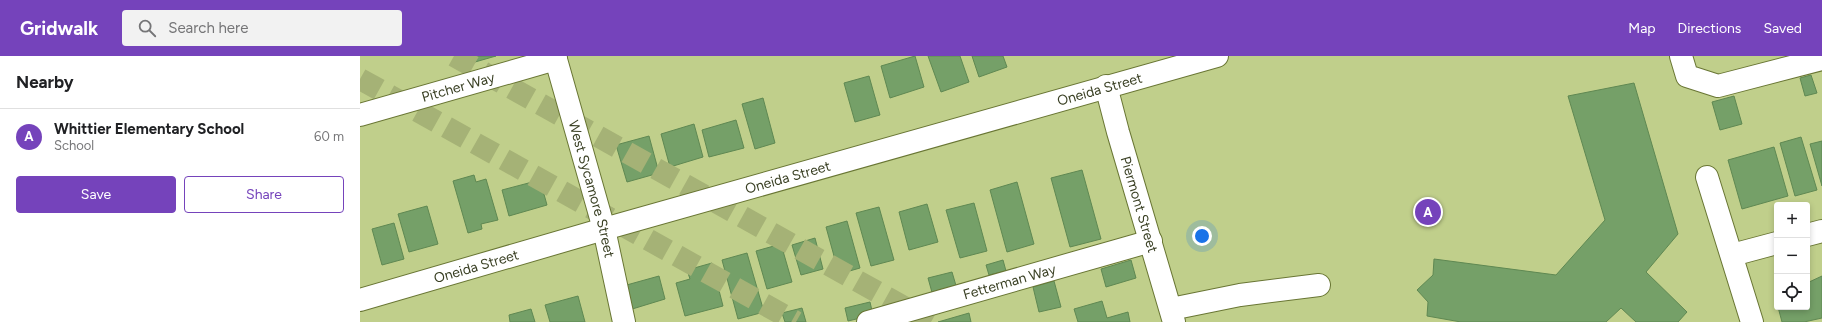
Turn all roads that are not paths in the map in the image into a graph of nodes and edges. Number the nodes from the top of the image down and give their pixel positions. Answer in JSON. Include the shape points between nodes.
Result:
{"nodes":[{"id":1,"x":1217,"y":56,"type":"edge"},
{"id":2,"x":556,"y":57,"type":"edge"},
{"id":3,"x":1822,"y":59,"type":"edge"},
{"id":4,"x":1684,"y":66,"type":"edge"},
{"id":5,"x":1106,"y":86,"type":"junction"},
{"id":6,"x":360,"y":115,"type":"edge"},
{"id":7,"x":1707,"y":177,"type":"dead end"},
{"id":8,"x":604,"y":229,"type":"junction"},
{"id":9,"x":1822,"y":231,"type":"edge"},
{"id":10,"x":1810,"y":234,"type":"edge"},
{"id":11,"x":1151,"y":241,"type":"junction"},
{"id":12,"x":1774,"y":244,"type":"edge"},
{"id":13,"x":1732,"y":255,"type":"junction"},
{"id":14,"x":1318,"y":285,"type":"dead end"},
{"id":15,"x":360,"y":300,"type":"edge"},
{"id":16,"x":1173,"y":316,"type":"edge"},
{"id":17,"x":624,"y":322,"type":"edge"},
{"id":18,"x":868,"y":322,"type":"edge"},
{"id":19,"x":1752,"y":322,"type":"edge"}],
"edges":[{"from":1,"to":5,"type":"street","name":"Oneida Street"},
{"from":2,"to":6,"type":"street","name":"Pitcher Way"},
{"from":2,"to":8,"type":"street","name":"West Sycamore Street"},
{"from":3,"to":4,"type":"street","via":[[1718,86]]},
{"from":5,"to":8,"type":"street","name":"Oneida Street"},
{"from":5,"to":11,"type":"street","name":"Piermont Street"},
{"from":7,"to":13,"type":"street"},
{"from":8,"to":15,"type":"street","name":"Oneida Street"},
{"from":8,"to":17,"type":"street","name":"West Sycamore Street"},
{"from":9,"to":10,"type":"street"},
{"from":11,"to":16,"type":"street","name":"Piermont Street"},
{"from":11,"to":18,"type":"street","name":"Fetterman Way"},
{"from":12,"to":13,"type":"street"},
{"from":13,"to":19,"type":"street"},
{"from":14,"to":16,"type":"street","via":[[1240,295]]}]}
